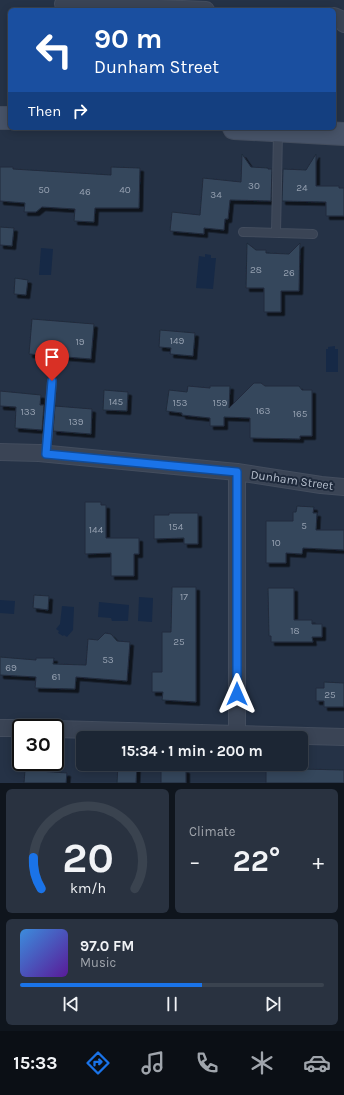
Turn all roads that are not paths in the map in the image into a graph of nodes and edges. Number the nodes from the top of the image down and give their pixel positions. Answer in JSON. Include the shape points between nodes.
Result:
{"nodes":[{"id":1,"x":63,"y":5,"type":"edge"},
{"id":2,"x":149,"y":8,"type":"edge"},
{"id":3,"x":336,"y":17,"type":"edge"},
{"id":4,"x":344,"y":24,"type":"edge"},
{"id":5,"x":278,"y":130,"type":"joint"},
{"id":6,"x":344,"y":134,"type":"edge"},
{"id":7,"x":243,"y":232,"type":"dead end"},
{"id":8,"x":276,"y":233,"type":"junction"},
{"id":9,"x":313,"y":234,"type":"dead end"},
{"id":10,"x":52,"y":381,"type":"dead end"},
{"id":11,"x":0,"y":452,"type":"edge"},
{"id":12,"x":46,"y":454,"type":"junction"},
{"id":13,"x":237,"y":472,"type":"junction"},
{"id":14,"x":344,"y":487,"type":"edge"},
{"id":15,"x":0,"y":728,"type":"edge"},
{"id":16,"x":12,"y":728,"type":"edge"},
{"id":17,"x":64,"y":729,"type":"edge"},
{"id":18,"x":146,"y":731,"type":"edge"},
{"id":19,"x":237,"y":731,"type":"edge"},
{"id":20,"x":308,"y":736,"type":"edge"},
{"id":21,"x":344,"y":737,"type":"edge"}],
"edges":[{"from":1,"to":2,"type":"street"},
{"from":3,"to":4,"type":"street"},
{"from":5,"to":6,"type":"street"},
{"from":5,"to":8,"type":"lane"},
{"from":7,"to":8,"type":"lane"},
{"from":8,"to":9,"type":"lane"},
{"from":10,"to":12,"type":"lane"},
{"from":11,"to":12,"type":"street","name":"Dunham Street"},
{"from":12,"to":13,"type":"street","name":"Dunham Street"},
{"from":13,"to":14,"type":"street","name":"Dunham Street"},
{"from":13,"to":19,"type":"street"},
{"from":15,"to":16,"type":"street"},
{"from":17,"to":18,"type":"street"},
{"from":20,"to":21,"type":"street"}]}
